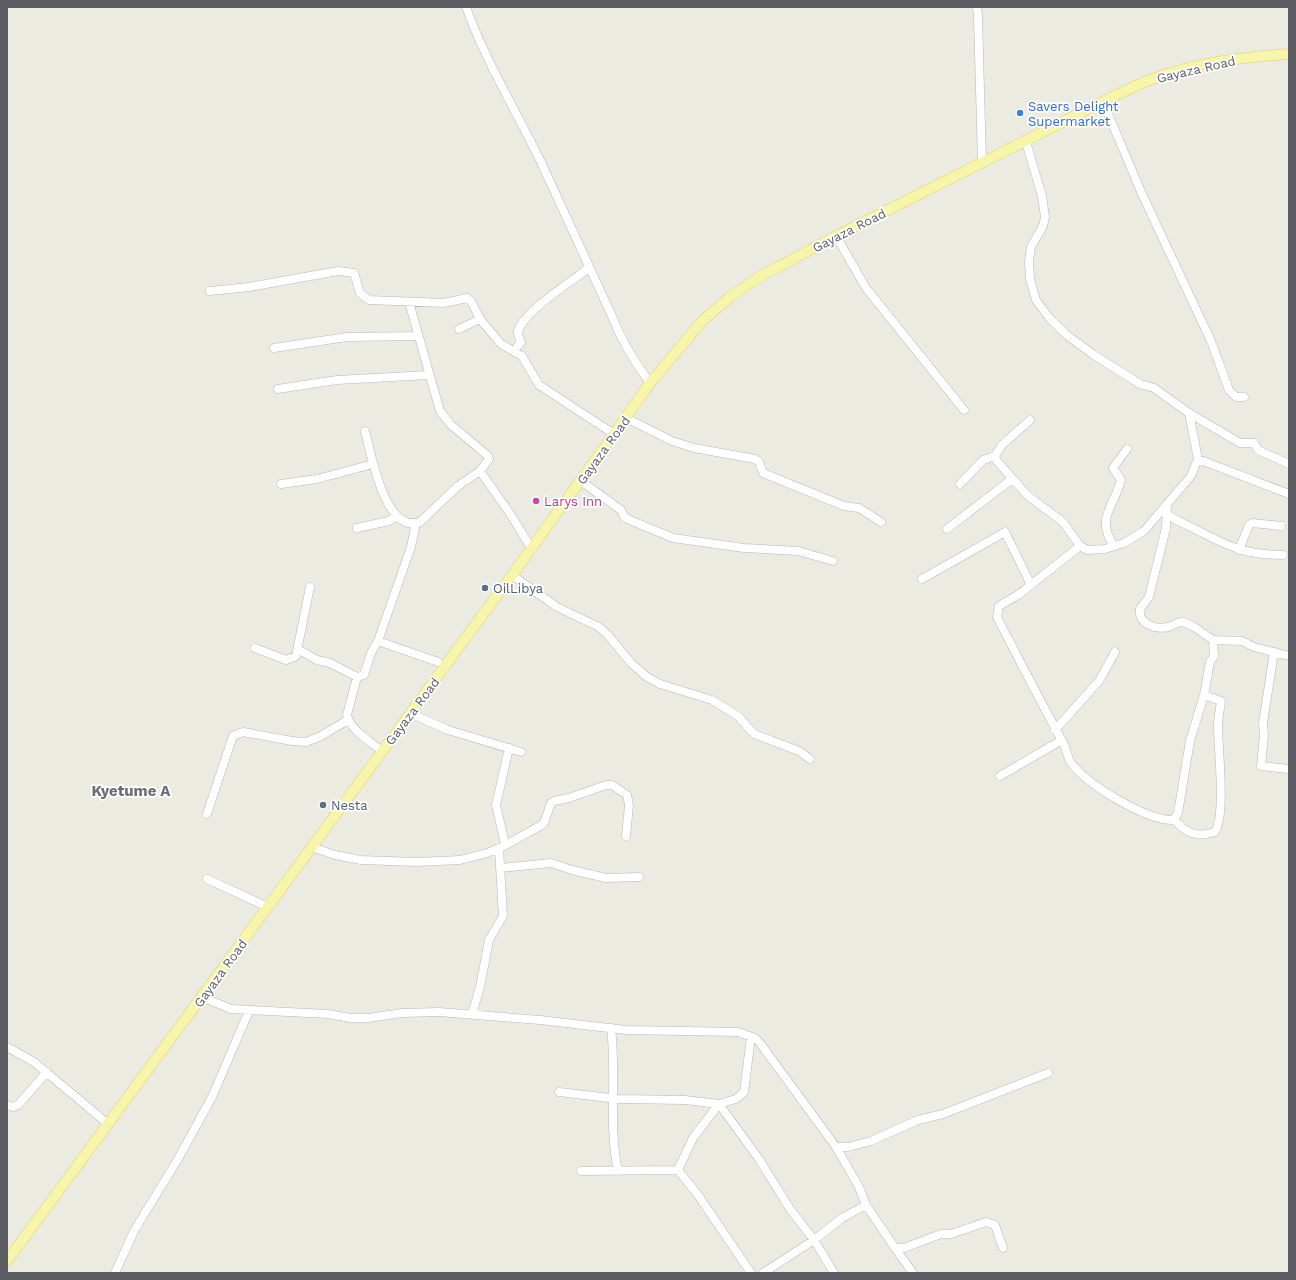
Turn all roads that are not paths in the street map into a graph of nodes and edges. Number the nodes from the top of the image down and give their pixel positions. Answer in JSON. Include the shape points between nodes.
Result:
{"nodes":[{"id":1,"x":466,"y":7,"type":"edge"},
{"id":2,"x":976,"y":7,"type":"edge"},
{"id":3,"x":1289,"y":54,"type":"edge"},
{"id":4,"x":1103,"y":102,"type":"junction"},
{"id":5,"x":1026,"y":142,"type":"junction"},
{"id":6,"x":982,"y":163,"type":"junction"},
{"id":7,"x":836,"y":236,"type":"junction"},
{"id":8,"x":589,"y":268,"type":"junction"},
{"id":9,"x":210,"y":291,"type":"dead end"},
{"id":10,"x":409,"y":302,"type":"junction"},
{"id":11,"x":480,"y":319,"type":"junction"},
{"id":12,"x":459,"y":329,"type":"dead end"},
{"id":13,"x":418,"y":336,"type":"junction"},
{"id":14,"x":274,"y":348,"type":"dead end"},
{"id":15,"x":514,"y":351,"type":"junction"},
{"id":16,"x":429,"y":375,"type":"junction"},
{"id":17,"x":650,"y":382,"type":"junction"},
{"id":18,"x":278,"y":389,"type":"dead end"},
{"id":19,"x":1244,"y":396,"type":"dead end"},
{"id":20,"x":964,"y":410,"type":"dead end"},
{"id":21,"x":1189,"y":413,"type":"junction"},
{"id":22,"x":626,"y":418,"type":"junction"},
{"id":23,"x":1030,"y":420,"type":"dead end"},
{"id":24,"x":366,"y":432,"type":"dead end"},
{"id":25,"x":614,"y":434,"type":"junction"},
{"id":26,"x":1127,"y":449,"type":"dead end"},
{"id":27,"x":996,"y":456,"type":"junction"},
{"id":28,"x":1198,"y":459,"type":"junction"},
{"id":29,"x":373,"y":464,"type":"junction"},
{"id":30,"x":1289,"y":464,"type":"edge"},
{"id":31,"x":480,"y":471,"type":"junction"},
{"id":32,"x":1012,"y":479,"type":"junction"},
{"id":33,"x":581,"y":481,"type":"junction"},
{"id":34,"x":281,"y":484,"type":"dead end"},
{"id":35,"x":960,"y":484,"type":"dead end"},
{"id":36,"x":1289,"y":494,"type":"edge"},
{"id":37,"x":1167,"y":505,"type":"junction"},
{"id":38,"x":1167,"y":514,"type":"junction"},
{"id":39,"x":397,"y":516,"type":"junction"},
{"id":40,"x":881,"y":522,"type":"dead end"},
{"id":41,"x":416,"y":523,"type":"junction"},
{"id":42,"x":1281,"y":526,"type":"dead end"},
{"id":43,"x":357,"y":528,"type":"dead end"},
{"id":44,"x":948,"y":529,"type":"dead end"},
{"id":45,"x":1080,"y":546,"type":"junction"},
{"id":46,"x":1114,"y":546,"type":"junction"},
{"id":47,"x":531,"y":548,"type":"junction"},
{"id":48,"x":1239,"y":550,"type":"junction"},
{"id":49,"x":1283,"y":555,"type":"dead end"},
{"id":50,"x":833,"y":561,"type":"dead end"},
{"id":51,"x":512,"y":575,"type":"junction"},
{"id":52,"x":922,"y":579,"type":"dead end"},
{"id":53,"x":1031,"y":585,"type":"junction"},
{"id":54,"x":310,"y":586,"type":"dead end"},
{"id":55,"x":1213,"y":640,"type":"junction"},
{"id":56,"x":378,"y":641,"type":"junction"},
{"id":57,"x":255,"y":648,"type":"dead end"},
{"id":58,"x":304,"y":652,"type":"dead end"},
{"id":59,"x":1115,"y":652,"type":"dead end"},
{"id":60,"x":1274,"y":652,"type":"junction"},
{"id":61,"x":1289,"y":656,"type":"edge"},
{"id":62,"x":438,"y":662,"type":"dead end"},
{"id":63,"x":357,"y":678,"type":"junction"},
{"id":64,"x":1204,"y":695,"type":"junction"},
{"id":65,"x":410,"y":713,"type":"junction"},
{"id":66,"x":348,"y":720,"type":"junction"},
{"id":67,"x":1055,"y":730,"type":"junction"},
{"id":68,"x":1062,"y":740,"type":"junction"},
{"id":69,"x":509,"y":748,"type":"junction"},
{"id":70,"x":382,"y":751,"type":"junction"},
{"id":71,"x":521,"y":752,"type":"dead end"},
{"id":72,"x":810,"y":760,"type":"dead end"},
{"id":73,"x":1289,"y":768,"type":"edge"},
{"id":74,"x":1000,"y":776,"type":"dead end"},
{"id":75,"x":207,"y":814,"type":"dead end"},
{"id":76,"x":1174,"y":819,"type":"junction"},
{"id":77,"x":626,"y":836,"type":"dead end"},
{"id":78,"x":502,"y":846,"type":"junction"},
{"id":79,"x":312,"y":847,"type":"junction"},
{"id":80,"x":501,"y":868,"type":"junction"},
{"id":81,"x":639,"y":877,"type":"dead end"},
{"id":82,"x":207,"y":879,"type":"dead end"},
{"id":83,"x":268,"y":907,"type":"junction"},
{"id":84,"x":202,"y":997,"type":"junction"},
{"id":85,"x":249,"y":1011,"type":"junction"},
{"id":86,"x":472,"y":1014,"type":"junction"},
{"id":87,"x":611,"y":1028,"type":"junction"},
{"id":88,"x":751,"y":1037,"type":"junction"},
{"id":89,"x":7,"y":1047,"type":"edge"},
{"id":90,"x":47,"y":1072,"type":"junction"},
{"id":91,"x":1048,"y":1073,"type":"dead end"},
{"id":92,"x":559,"y":1092,"type":"dead end"},
{"id":93,"x":612,"y":1098,"type":"junction"},
{"id":94,"x":719,"y":1104,"type":"junction"},
{"id":95,"x":7,"y":1105,"type":"edge"},
{"id":96,"x":108,"y":1124,"type":"junction"},
{"id":97,"x":836,"y":1147,"type":"junction"},
{"id":98,"x":678,"y":1170,"type":"junction"},
{"id":99,"x":581,"y":1171,"type":"dead end"},
{"id":100,"x":618,"y":1171,"type":"junction"},
{"id":101,"x":866,"y":1204,"type":"junction"},
{"id":102,"x":814,"y":1240,"type":"junction"},
{"id":103,"x":895,"y":1248,"type":"junction"},
{"id":104,"x":1003,"y":1248,"type":"dead end"},
{"id":105,"x":7,"y":1261,"type":"edge"},
{"id":106,"x":114,"y":1273,"type":"edge"},
{"id":107,"x":751,"y":1273,"type":"edge"},
{"id":108,"x":763,"y":1273,"type":"edge"},
{"id":109,"x":834,"y":1273,"type":"edge"},
{"id":110,"x":913,"y":1273,"type":"edge"}],
"edges":[{"from":1,"to":8,"type":"street"},
{"from":2,"to":6,"type":"street"},
{"from":3,"to":4,"type":"main road","name":"Gayaza Road","via":[[1235,58],[1189,68],[1154,78]]},
{"from":4,"to":5,"type":"main road","name":"Gayaza Road"},
{"from":4,"to":19,"type":"street","via":[[1142,194],[1211,342],[1229,390],[1236,397]]},
{"from":5,"to":6,"type":"main road","name":"Gayaza Road"},
{"from":5,"to":21,"type":"street","via":[[1042,196],[1045,217],[1031,247],[1029,261],[1030,278],[1036,300],[1050,319],[1068,336],[1140,384],[1158,390]]},
{"from":6,"to":7,"type":"main road","name":"Gayaza Road"},
{"from":7,"to":17,"type":"main road","name":"Gayaza Road","via":[[761,276],[730,297],[703,320]]},
{"from":7,"to":20,"type":"street","via":[[866,288]]},
{"from":8,"to":15,"type":"street","via":[[536,307],[519,329],[518,336],[521,342]]},
{"from":8,"to":17,"type":"street","via":[[619,335],[631,357]]},
{"from":9,"to":10,"type":"street","via":[[352,271],[364,298],[375,302]]},
{"from":10,"to":11,"type":"street","via":[[444,303],[467,298]]},
{"from":10,"to":13,"type":"street"},
{"from":11,"to":12,"type":"street"},
{"from":11,"to":15,"type":"street","via":[[501,344]]},
{"from":13,"to":14,"type":"street","via":[[348,336]]},
{"from":13,"to":16,"type":"street"},
{"from":15,"to":25,"type":"street","via":[[522,356],[540,385]]},
{"from":16,"to":18,"type":"street","via":[[337,380]]},
{"from":16,"to":31,"type":"street","via":[[440,411],[451,425],[488,456]]},
{"from":17,"to":22,"type":"main road","name":"Gayaza Road"},
{"from":21,"to":28,"type":"street"},
{"from":21,"to":30,"type":"street","via":[[1240,442],[1254,443],[1258,450]]},
{"from":22,"to":25,"type":"main road","name":"Gayaza Road"},
{"from":22,"to":40,"type":"street","via":[[672,441],[694,448],[755,459],[759,462],[763,474],[844,506],[859,508]]},
{"from":23,"to":27,"type":"street","via":[[1002,446]]},
{"from":24,"to":29,"type":"street"},
{"from":25,"to":33,"type":"main road","name":"Gayaza Road"},
{"from":26,"to":46,"type":"street","via":[[1113,468],[1121,480],[1105,518],[1108,534]]},
{"from":27,"to":32,"type":"street","via":[[997,461]]},
{"from":27,"to":35,"type":"street","via":[[983,460]]},
{"from":28,"to":36,"type":"street"},
{"from":28,"to":37,"type":"street","via":[[1191,476]]},
{"from":29,"to":34,"type":"street","via":[[317,479]]},
{"from":29,"to":39,"type":"street","via":[[386,500]]},
{"from":31,"to":41,"type":"street","via":[[458,486]]},
{"from":31,"to":47,"type":"street"},
{"from":32,"to":44,"type":"street"},
{"from":32,"to":45,"type":"street","via":[[1028,496],[1063,522]]},
{"from":33,"to":47,"type":"main road","name":"Gayaza Road"},
{"from":33,"to":50,"type":"street","via":[[621,510],[625,518],[673,538],[744,548],[798,551]]},
{"from":37,"to":38,"type":"street"},
{"from":37,"to":46,"type":"street","via":[[1144,531]]},
{"from":38,"to":48,"type":"street"},
{"from":38,"to":55,"type":"street","via":[[1149,597],[1140,609],[1140,616],[1147,625],[1165,627],[1179,622],[1189,624]]},
{"from":39,"to":41,"type":"street"},
{"from":39,"to":43,"type":"street","via":[[389,521]]},
{"from":41,"to":56,"type":"street","via":[[411,547]]},
{"from":42,"to":48,"type":"street","via":[[1252,523]]},
{"from":45,"to":46,"type":"street","via":[[1095,551]]},
{"from":45,"to":53,"type":"street"},
{"from":47,"to":51,"type":"main road","name":"Gayaza Road"},
{"from":48,"to":49,"type":"street"},
{"from":51,"to":65,"type":"main road","name":"Gayaza Road"},
{"from":51,"to":72,"type":"street","via":[[556,607],[599,627],[647,677],[660,684],[712,700],[738,716],[754,734],[799,751]]},
{"from":52,"to":53,"type":"street","via":[[1005,532]]},
{"from":53,"to":67,"type":"street","via":[[999,606],[997,617]]},
{"from":54,"to":57,"type":"street","via":[[296,656],[286,660]]},
{"from":55,"to":60,"type":"street","via":[[1242,641]]},
{"from":55,"to":64,"type":"street","via":[[1214,656],[1210,662]]},
{"from":56,"to":62,"type":"street"},
{"from":56,"to":63,"type":"street","via":[[364,675]]},
{"from":58,"to":63,"type":"street"},
{"from":59,"to":67,"type":"street","via":[[1099,681]]},
{"from":60,"to":61,"type":"street"},
{"from":60,"to":73,"type":"street","via":[[1263,723],[1261,766]]},
{"from":63,"to":66,"type":"street","via":[[348,710]]},
{"from":64,"to":76,"type":"street","via":[[1190,741],[1179,807]]},
{"from":64,"to":76,"type":"street","via":[[1221,701],[1218,723],[1218,825],[1215,832],[1195,834],[1184,830]]},
{"from":65,"to":69,"type":"street","via":[[448,730]]},
{"from":65,"to":70,"type":"main road","name":"Gayaza Road"},
{"from":66,"to":70,"type":"street"},
{"from":66,"to":75,"type":"street","via":[[306,742],[243,732],[233,736]]},
{"from":67,"to":68,"type":"street"},
{"from":68,"to":74,"type":"street"},
{"from":68,"to":76,"type":"street","via":[[1070,762],[1104,790],[1146,814],[1168,820]]},
{"from":69,"to":71,"type":"street"},
{"from":69,"to":78,"type":"street","via":[[496,805]]},
{"from":70,"to":79,"type":"main road","name":"Gayaza Road"},
{"from":77,"to":78,"type":"street","via":[[629,805],[627,795],[612,785],[606,785],[550,803],[544,823]]},
{"from":78,"to":79,"type":"street","via":[[460,860],[417,862],[355,860]]},
{"from":78,"to":80,"type":"street"},
{"from":79,"to":83,"type":"main road","name":"Gayaza Road"},
{"from":80,"to":81,"type":"street","via":[[551,863],[606,878]]},
{"from":80,"to":86,"type":"street","via":[[503,916],[489,940]]},
{"from":82,"to":83,"type":"street"},
{"from":83,"to":84,"type":"main road","name":"Gayaza Road"},
{"from":84,"to":85,"type":"street","via":[[230,1009]]},
{"from":84,"to":96,"type":"main road","name":"Gayaza Road"},
{"from":85,"to":86,"type":"street","via":[[328,1014],[357,1018],[422,1012]]},
{"from":85,"to":106,"type":"street","via":[[212,1097],[176,1164],[134,1231]]},
{"from":86,"to":87,"type":"street"},
{"from":87,"to":88,"type":"street","via":[[656,1032],[738,1032]]},
{"from":87,"to":93,"type":"street","via":[[614,1047]]},
{"from":88,"to":94,"type":"street","via":[[744,1092],[736,1099]]},
{"from":88,"to":97,"type":"street","via":[[760,1043]]},
{"from":89,"to":90,"type":"street"},
{"from":90,"to":95,"type":"street","via":[[18,1105]]},
{"from":90,"to":96,"type":"street"},
{"from":91,"to":97,"type":"street","via":[[943,1114],[918,1120],[871,1141],[848,1147]]},
{"from":92,"to":93,"type":"street"},
{"from":93,"to":94,"type":"street","via":[[685,1100]]},
{"from":93,"to":100,"type":"street","via":[[613,1149]]},
{"from":94,"to":98,"type":"street","via":[[693,1138]]},
{"from":94,"to":102,"type":"street"},
{"from":96,"to":105,"type":"main road","name":"Gayaza Road"},
{"from":97,"to":101,"type":"street","via":[[859,1186]]},
{"from":98,"to":100,"type":"street"},
{"from":98,"to":107,"type":"street"},
{"from":99,"to":100,"type":"street"},
{"from":101,"to":102,"type":"street","via":[[842,1218]]},
{"from":101,"to":103,"type":"street"},
{"from":102,"to":108,"type":"street"},
{"from":102,"to":109,"type":"street"},
{"from":103,"to":104,"type":"street","via":[[904,1248],[986,1222],[995,1225]]},
{"from":103,"to":110,"type":"street"}]}
